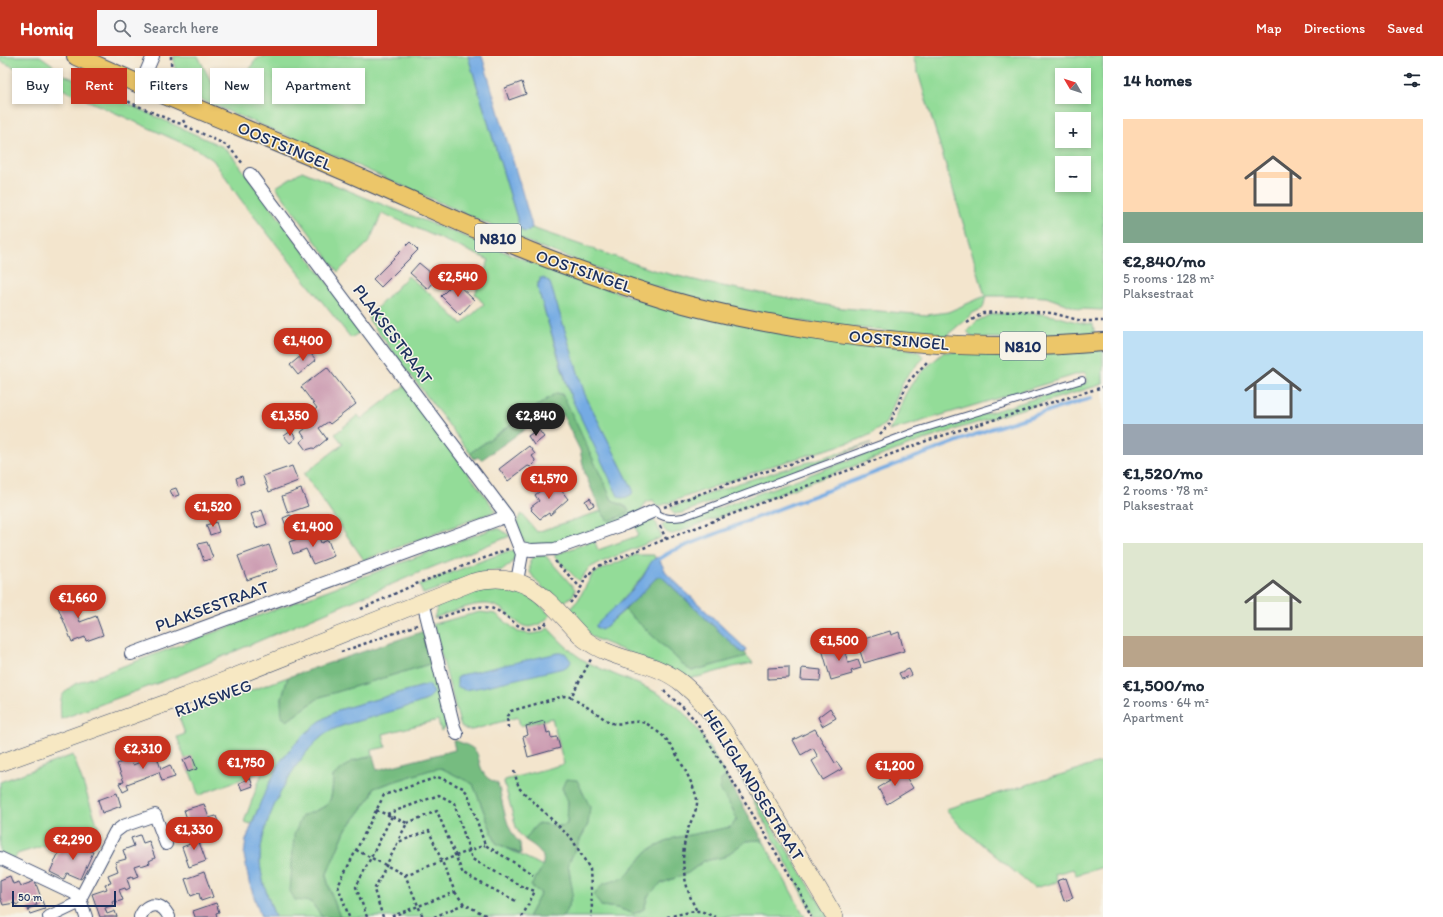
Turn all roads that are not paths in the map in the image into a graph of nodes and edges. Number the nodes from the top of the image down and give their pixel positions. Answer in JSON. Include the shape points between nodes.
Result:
{"nodes":[{"id":1,"x":76,"y":56,"type":"edge"},
{"id":2,"x":153,"y":56,"type":"edge"},
{"id":3,"x":148,"y":68,"type":"edge"},
{"id":4,"x":135,"y":84,"type":"edge"},
{"id":5,"x":183,"y":104,"type":"edge"},
{"id":6,"x":250,"y":174,"type":"dead end"},
{"id":7,"x":1103,"y":342,"type":"edge"},
{"id":8,"x":1082,"y":380,"type":"dead end"},
{"id":9,"x":654,"y":510,"type":"joint"},
{"id":10,"x":507,"y":516,"type":"junction"},
{"id":11,"x":521,"y":548,"type":"junction"},
{"id":12,"x":517,"y":581,"type":"junction"},
{"id":13,"x":423,"y":602,"type":"junction"},
{"id":14,"x":131,"y":654,"type":"dead end"},
{"id":15,"x":457,"y":734,"type":"dead end"},
{"id":16,"x":0,"y":763,"type":"edge"},
{"id":17,"x":166,"y":844,"type":"dead end"},
{"id":18,"x":0,"y":858,"type":"edge"},
{"id":19,"x":80,"y":899,"type":"junction"},
{"id":20,"x":49,"y":917,"type":"edge"},
{"id":21,"x":86,"y":917,"type":"edge"},
{"id":22,"x":140,"y":917,"type":"edge"},
{"id":23,"x":169,"y":917,"type":"edge"},
{"id":24,"x":836,"y":917,"type":"edge"}],
"edges":[{"from":1,"to":4,"type":"main road","name":"OOSTSINGEL","number":"N810"},
{"from":2,"to":3,"type":"street"},
{"from":5,"to":7,"type":"main road","name":"OOSTSINGEL","number":"N810","via":[[529,251],[657,296],[706,309],[769,323],[891,341],[988,346]]},
{"from":6,"to":10,"type":"street","name":"PLAKSESTRAAT"},
{"from":8,"to":9,"type":"lane","via":[[910,433],[683,517],[664,517]]},
{"from":9,"to":11,"type":"street","via":[[555,549]]},
{"from":10,"to":11,"type":"street","name":"PLAKSESTRAAT"},
{"from":10,"to":14,"type":"street","name":"PLAKSESTRAAT"},
{"from":11,"to":12,"type":"street","name":"PLAKSESTRAAT","via":[[522,559]]},
{"from":12,"to":13,"type":"street","name":"RIJKSWEG","via":[[484,579]]},
{"from":12,"to":24,"type":"street","name":"HEILIGLANDSESTRAAT","via":[[534,589],[594,646],[662,670],[693,692],[728,738]]},
{"from":13,"to":15,"type":"street"},
{"from":13,"to":16,"type":"street","name":"RIJKSWEG","via":[[186,696]]},
{"from":17,"to":19,"type":"street","via":[[155,815],[123,826],[112,836]]},
{"from":18,"to":19,"type":"street","via":[[74,893]]},
{"from":19,"to":20,"type":"street","via":[[76,904]]},
{"from":19,"to":21,"type":"street"},
{"from":22,"to":23,"type":"street","via":[[142,911],[149,906],[157,906],[165,910]]}]}
